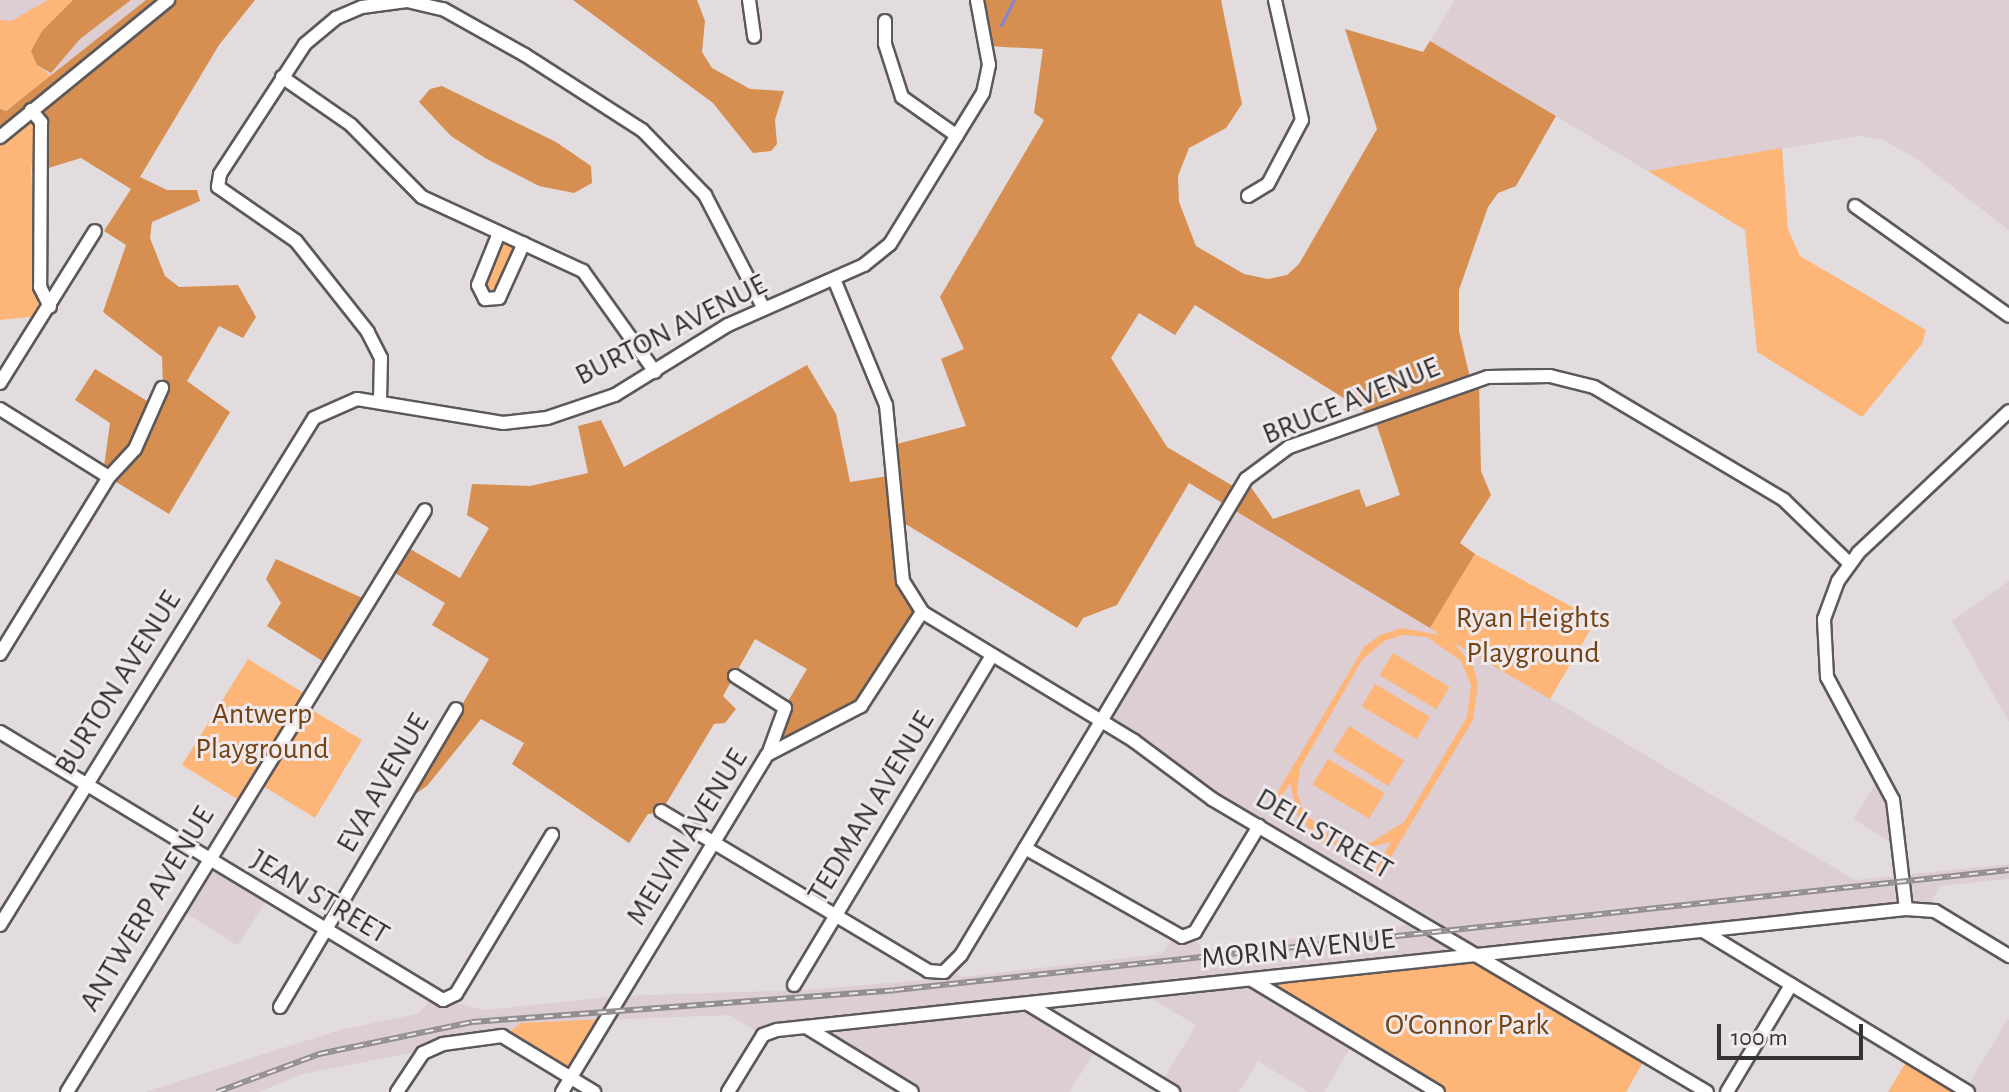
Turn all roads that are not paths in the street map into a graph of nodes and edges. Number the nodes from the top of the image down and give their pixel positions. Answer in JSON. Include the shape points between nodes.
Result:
{"nodes":[{"id":1,"x":168,"y":0,"type":"edge"},
{"id":2,"x":749,"y":0,"type":"edge"},
{"id":3,"x":977,"y":0,"type":"edge"},
{"id":4,"x":1275,"y":0,"type":"edge"},
{"id":5,"x":885,"y":21,"type":"dead end"},
{"id":6,"x":754,"y":37,"type":"dead end"},
{"id":7,"x":282,"y":77,"type":"junction"},
{"id":8,"x":31,"y":110,"type":"junction"},
{"id":9,"x":957,"y":136,"type":"junction"},
{"id":10,"x":0,"y":137,"type":"edge"},
{"id":11,"x":1248,"y":196,"type":"dead end"},
{"id":12,"x":1855,"y":206,"type":"dead end"},
{"id":13,"x":95,"y":231,"type":"dead end"},
{"id":14,"x":499,"y":233,"type":"junction"},
{"id":15,"x":524,"y":243,"type":"junction"},
{"id":16,"x":834,"y":279,"type":"junction"},
{"id":17,"x":50,"y":307,"type":"junction"},
{"id":18,"x":764,"y":309,"type":"junction"},
{"id":19,"x":2009,"y":316,"type":"edge"},
{"id":20,"x":655,"y":372,"type":"junction"},
{"id":21,"x":0,"y":383,"type":"edge"},
{"id":22,"x":162,"y":388,"type":"dead end"},
{"id":23,"x":380,"y":401,"type":"junction"},
{"id":24,"x":0,"y":409,"type":"edge"},
{"id":25,"x":2009,"y":411,"type":"edge"},
{"id":26,"x":109,"y":477,"type":"junction"},
{"id":27,"x":425,"y":510,"type":"dead end"},
{"id":28,"x":1849,"y":563,"type":"junction"},
{"id":29,"x":922,"y":612,"type":"junction"},
{"id":30,"x":0,"y":654,"type":"edge"},
{"id":31,"x":992,"y":656,"type":"junction"},
{"id":32,"x":735,"y":676,"type":"dead end"},
{"id":33,"x":456,"y":709,"type":"dead end"},
{"id":34,"x":1100,"y":720,"type":"junction"},
{"id":35,"x":0,"y":732,"type":"edge"},
{"id":36,"x":767,"y":755,"type":"junction"},
{"id":37,"x":86,"y":785,"type":"junction"},
{"id":38,"x":661,"y":811,"type":"dead end"},
{"id":39,"x":1259,"y":826,"type":"junction"},
{"id":40,"x":552,"y":835,"type":"dead end"},
{"id":41,"x":714,"y":841,"type":"junction"},
{"id":42,"x":1025,"y":848,"type":"junction"},
{"id":43,"x":208,"y":859,"type":"junction"},
{"id":44,"x":1906,"y":909,"type":"junction"},
{"id":45,"x":836,"y":916,"type":"junction"},
{"id":46,"x":0,"y":925,"type":"edge"},
{"id":47,"x":326,"y":931,"type":"junction"},
{"id":48,"x":1703,"y":931,"type":"junction"},
{"id":49,"x":1482,"y":956,"type":"junction"},
{"id":50,"x":2009,"y":956,"type":"edge"},
{"id":51,"x":1252,"y":980,"type":"junction"},
{"id":52,"x":794,"y":985,"type":"dead end"},
{"id":53,"x":1791,"y":985,"type":"junction"},
{"id":54,"x":1028,"y":1004,"type":"junction"},
{"id":55,"x":280,"y":1007,"type":"dead end"},
{"id":56,"x":806,"y":1027,"type":"junction"},
{"id":57,"x":571,"y":1078,"type":"junction"},
{"id":58,"x":1431,"y":1090,"type":"edge"},
{"id":59,"x":67,"y":1092,"type":"edge"},
{"id":60,"x":397,"y":1092,"type":"edge"},
{"id":61,"x":562,"y":1092,"type":"edge"},
{"id":62,"x":594,"y":1092,"type":"edge"},
{"id":63,"x":728,"y":1092,"type":"edge"},
{"id":64,"x":912,"y":1092,"type":"edge"},
{"id":65,"x":1173,"y":1092,"type":"edge"},
{"id":66,"x":1707,"y":1092,"type":"edge"},
{"id":67,"x":1727,"y":1092,"type":"edge"},
{"id":68,"x":1968,"y":1092,"type":"edge"}],
"edges":[{"from":1,"to":8,"type":"street"},
{"from":2,"to":6,"type":"street"},
{"from":3,"to":9,"type":"street","name":"BURTON AVENUE","via":[[989,65],[983,93]]},
{"from":4,"to":11,"type":"street","via":[[1302,120],[1268,184]]},
{"from":5,"to":9,"type":"street","via":[[885,44],[902,97]]},
{"from":7,"to":14,"type":"street","via":[[351,125],[422,197]]},
{"from":7,"to":18,"type":"street","via":[[315,34],[362,7],[407,1],[456,15],[600,101],[662,147],[705,195]]},
{"from":7,"to":23,"type":"street","via":[[220,174],[218,187],[296,241],[368,332],[381,358]]},
{"from":8,"to":10,"type":"street"},
{"from":8,"to":17,"type":"street","via":[[41,122],[40,287]]},
{"from":9,"to":16,"type":"street","name":"BURTON AVENUE","via":[[890,244]]},
{"from":12,"to":19,"type":"street"},
{"from":13,"to":17,"type":"street"},
{"from":14,"to":15,"type":"street"},
{"from":14,"to":15,"type":"street","via":[[478,285],[485,299],[499,298]]},
{"from":15,"to":20,"type":"street","via":[[570,263],[594,281]]},
{"from":16,"to":18,"type":"street","name":"BURTON AVENUE"},
{"from":16,"to":29,"type":"street","via":[[886,405],[903,581]]},
{"from":17,"to":21,"type":"street"},
{"from":18,"to":20,"type":"street","name":"BURTON AVENUE","via":[[711,335]]},
{"from":20,"to":23,"type":"street","name":"BURTON AVENUE","via":[[602,401],[525,422],[503,423]]},
{"from":22,"to":26,"type":"street","via":[[135,449]]},
{"from":23,"to":37,"type":"street","name":"BURTON AVENUE","via":[[341,403],[304,431]]},
{"from":24,"to":26,"type":"street"},
{"from":25,"to":28,"type":"street"},
{"from":26,"to":30,"type":"street"},
{"from":27,"to":43,"type":"street","name":"ANTWERP AVENUE"},
{"from":28,"to":34,"type":"street","name":"BRUCE AVENUE","via":[[1797,509],[1594,387],[1550,376],[1485,378],[1289,447],[1255,469]]},
{"from":28,"to":44,"type":"street","via":[[1824,619],[1824,664],[1836,698],[1893,800]]},
{"from":29,"to":31,"type":"street","name":"DELL STREET"},
{"from":29,"to":36,"type":"street","name":"MELVIN AVENUE","via":[[861,706]]},
{"from":31,"to":34,"type":"street","name":"DELL STREET"},
{"from":31,"to":45,"type":"street","name":"TEDMAN AVENUE"},
{"from":32,"to":36,"type":"street","via":[[785,708]]},
{"from":33,"to":47,"type":"street","name":"EVA AVENUE"},
{"from":34,"to":39,"type":"street","name":"DELL STREET"},
{"from":34,"to":42,"type":"street","name":"BRUCE AVENUE"},
{"from":35,"to":37,"type":"street","name":"JEAN STREET"},
{"from":36,"to":41,"type":"street","name":"MELVIN AVENUE"},
{"from":37,"to":43,"type":"street","name":"JEAN STREET"},
{"from":37,"to":46,"type":"street","name":"BURTON AVENUE"},
{"from":38,"to":41,"type":"street"},
{"from":39,"to":42,"type":"street","via":[[1191,935],[1174,934]]},
{"from":39,"to":49,"type":"street","name":"DELL STREET"},
{"from":40,"to":47,"type":"street","name":"JEAN STREET","via":[[449,999],[435,997]]},
{"from":41,"to":45,"type":"street"},
{"from":41,"to":57,"type":"street","name":"MELVIN AVENUE"},
{"from":42,"to":45,"type":"street","name":"BRUCE AVENUE","via":[[950,969],[928,971]]},
{"from":43,"to":47,"type":"street","name":"JEAN STREET"},
{"from":43,"to":59,"type":"street","name":"ANTWERP AVENUE"},
{"from":44,"to":48,"type":"street","name":"MORIN AVENUE"},
{"from":44,"to":50,"type":"street","name":"MORIN AVENUE","via":[[1943,915]]},
{"from":45,"to":52,"type":"street","name":"TEDMAN AVENUE"},
{"from":47,"to":55,"type":"street","name":"EVA AVENUE"},
{"from":48,"to":49,"type":"street","name":"MORIN AVENUE"},
{"from":48,"to":53,"type":"street"},
{"from":49,"to":51,"type":"street","name":"MORIN AVENUE"},
{"from":49,"to":66,"type":"street","name":"DELL STREET"},
{"from":51,"to":54,"type":"street","name":"MORIN AVENUE"},
{"from":51,"to":58,"type":"street"},
{"from":53,"to":67,"type":"street"},
{"from":53,"to":68,"type":"street"},
{"from":54,"to":56,"type":"street","name":"MORIN AVENUE"},
{"from":54,"to":65,"type":"street"},
{"from":56,"to":63,"type":"street","name":"MORIN AVENUE","via":[[763,1035]]},
{"from":56,"to":64,"type":"street"},
{"from":57,"to":60,"type":"street","via":[[510,1040],[443,1044],[417,1059]]},
{"from":57,"to":61,"type":"street","name":"MELVIN AVENUE"},
{"from":57,"to":62,"type":"street"}]}
